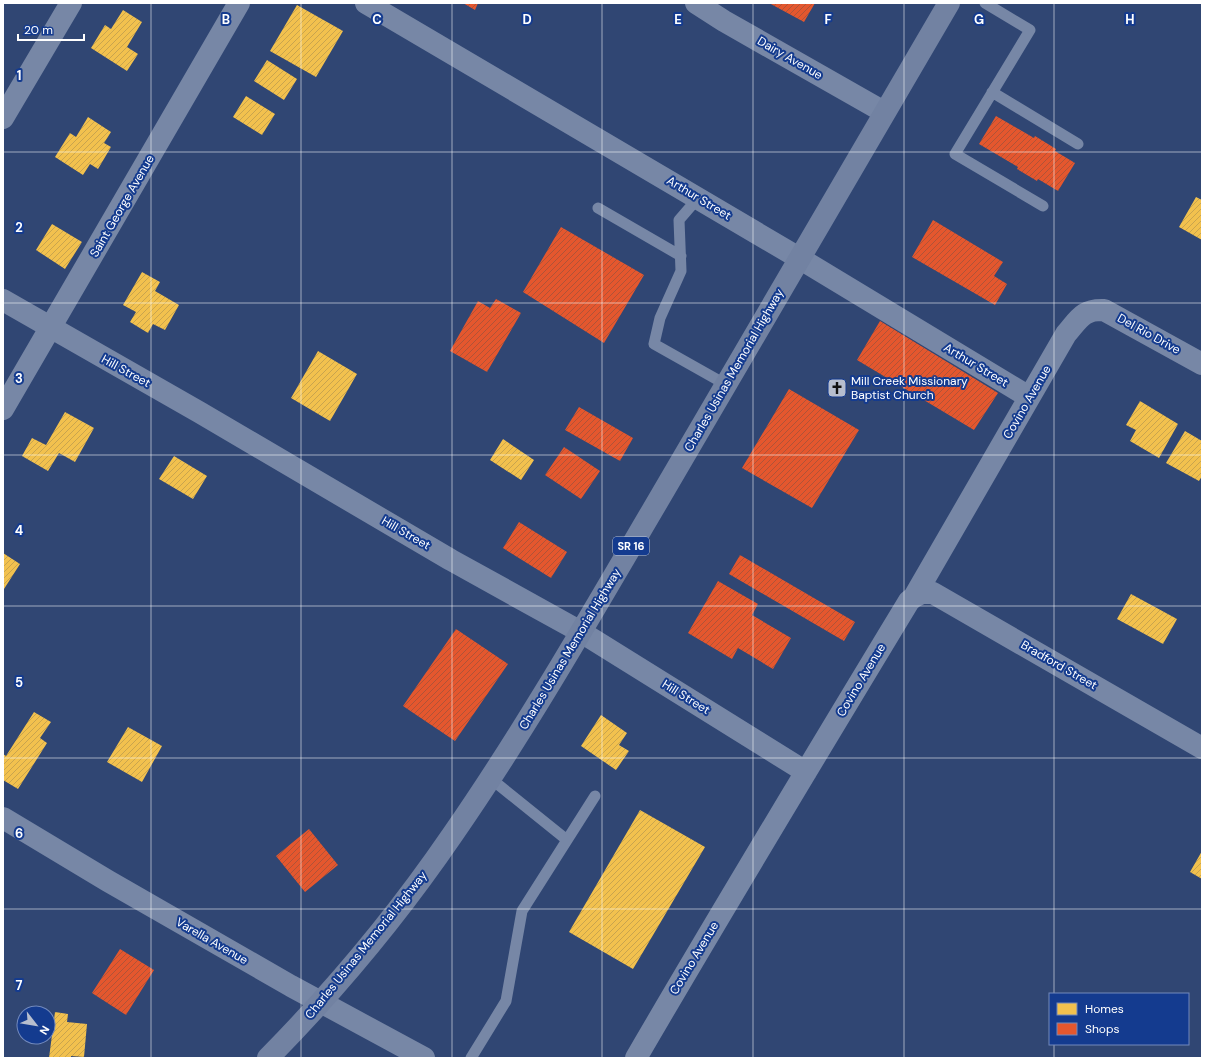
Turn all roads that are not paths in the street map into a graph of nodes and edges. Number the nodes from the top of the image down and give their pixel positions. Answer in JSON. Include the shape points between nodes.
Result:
{"nodes":[{"id":1,"x":71,"y":3,"type":"edge"},
{"id":2,"x":240,"y":3,"type":"edge"},
{"id":3,"x":366,"y":3,"type":"edge"},
{"id":4,"x":696,"y":3,"type":"edge"},
{"id":5,"x":949,"y":3,"type":"edge"},
{"id":6,"x":985,"y":3,"type":"edge"},
{"id":7,"x":992,"y":92,"type":"junction"},
{"id":8,"x":884,"y":112,"type":"junction"},
{"id":9,"x":3,"y":118,"type":"edge"},
{"id":10,"x":1078,"y":144,"type":"dead end"},
{"id":11,"x":698,"y":198,"type":"junction"},
{"id":12,"x":1043,"y":206,"type":"dead end"},
{"id":13,"x":598,"y":208,"type":"dead end"},
{"id":14,"x":681,"y":256,"type":"junction"},
{"id":15,"x":799,"y":258,"type":"junction"},
{"id":16,"x":3,"y":300,"type":"edge"},
{"id":17,"x":1094,"y":310,"type":"joint"},
{"id":18,"x":51,"y":328,"type":"junction"},
{"id":19,"x":1202,"y":364,"type":"edge"},
{"id":20,"x":725,"y":384,"type":"junction"},
{"id":21,"x":1029,"y":397,"type":"junction"},
{"id":22,"x":3,"y":409,"type":"edge"},
{"id":23,"x":914,"y":597,"type":"junction"},
{"id":24,"x":581,"y":632,"type":"junction"},
{"id":25,"x":1202,"y":748,"type":"edge"},
{"id":26,"x":806,"y":772,"type":"junction"},
{"id":27,"x":490,"y":778,"type":"junction"},
{"id":28,"x":595,"y":796,"type":"dead end"},
{"id":29,"x":3,"y":818,"type":"edge"},
{"id":30,"x":567,"y":840,"type":"junction"},
{"id":31,"x":321,"y":1002,"type":"junction"},
{"id":32,"x":268,"y":1058,"type":"edge"},
{"id":33,"x":424,"y":1058,"type":"edge"},
{"id":34,"x":471,"y":1058,"type":"edge"},
{"id":35,"x":636,"y":1058,"type":"edge"}],
"edges":[{"from":1,"to":9,"type":"street"},
{"from":2,"to":18,"type":"street","name":"Saint George Avenue"},
{"from":3,"to":11,"type":"street","name":"Arthur Street"},
{"from":4,"to":8,"type":"street","name":"Dairy Avenue"},
{"from":5,"to":8,"type":"highway","name":"Charles Usinas Memorial Highway","number":"SR 16"},
{"from":6,"to":7,"type":"lane","via":[[1030,30]]},
{"from":7,"to":10,"type":"lane"},
{"from":7,"to":12,"type":"lane","via":[[955,154]]},
{"from":8,"to":15,"type":"highway","name":"Charles Usinas Memorial Highway","number":"SR 16"},
{"from":11,"to":14,"type":"lane","via":[[679,220]]},
{"from":11,"to":15,"type":"street","name":"Arthur Street"},
{"from":13,"to":14,"type":"lane"},
{"from":14,"to":20,"type":"lane","via":[[681,271],[660,318],[654,344]]},
{"from":15,"to":20,"type":"highway","name":"Charles Usinas Memorial Highway","number":"SR 16"},
{"from":15,"to":21,"type":"street","name":"Arthur Street"},
{"from":16,"to":18,"type":"street","name":"Hill Street"},
{"from":17,"to":19,"type":"street","name":"Del Rio Drive","via":[[1104,310]]},
{"from":17,"to":21,"type":"street","name":"Covino Avenue","via":[[1084,313],[1066,334]]},
{"from":18,"to":22,"type":"street","name":"Saint George Avenue"},
{"from":18,"to":24,"type":"street","name":"Hill Street","via":[[451,560]]},
{"from":20,"to":24,"type":"highway","name":"Charles Usinas Memorial Highway","number":"SR 16"},
{"from":21,"to":23,"type":"street","name":"Covino Avenue"},
{"from":23,"to":25,"type":"street","name":"Bradford Street","via":[[922,593],[933,593]]},
{"from":23,"to":26,"type":"street","name":"Covino Avenue","via":[[909,601]]},
{"from":24,"to":26,"type":"street","name":"Hill Street"},
{"from":24,"to":27,"type":"highway","name":"Charles Usinas Memorial Highway","number":"SR 16"},
{"from":26,"to":35,"type":"street","name":"Covino Avenue"},
{"from":27,"to":30,"type":"lane"},
{"from":27,"to":31,"type":"highway","name":"Charles Usinas Memorial Highway","number":"SR 16","via":[[453,835],[398,910]]},
{"from":28,"to":30,"type":"lane"},
{"from":29,"to":31,"type":"street","name":"Varella Avenue","via":[[108,882]]},
{"from":30,"to":34,"type":"lane","via":[[522,911],[506,1001]]},
{"from":31,"to":32,"type":"highway","name":"Charles Usinas Memorial Highway","number":"SR 16"},
{"from":31,"to":33,"type":"street","name":"Varella Avenue"}]}
